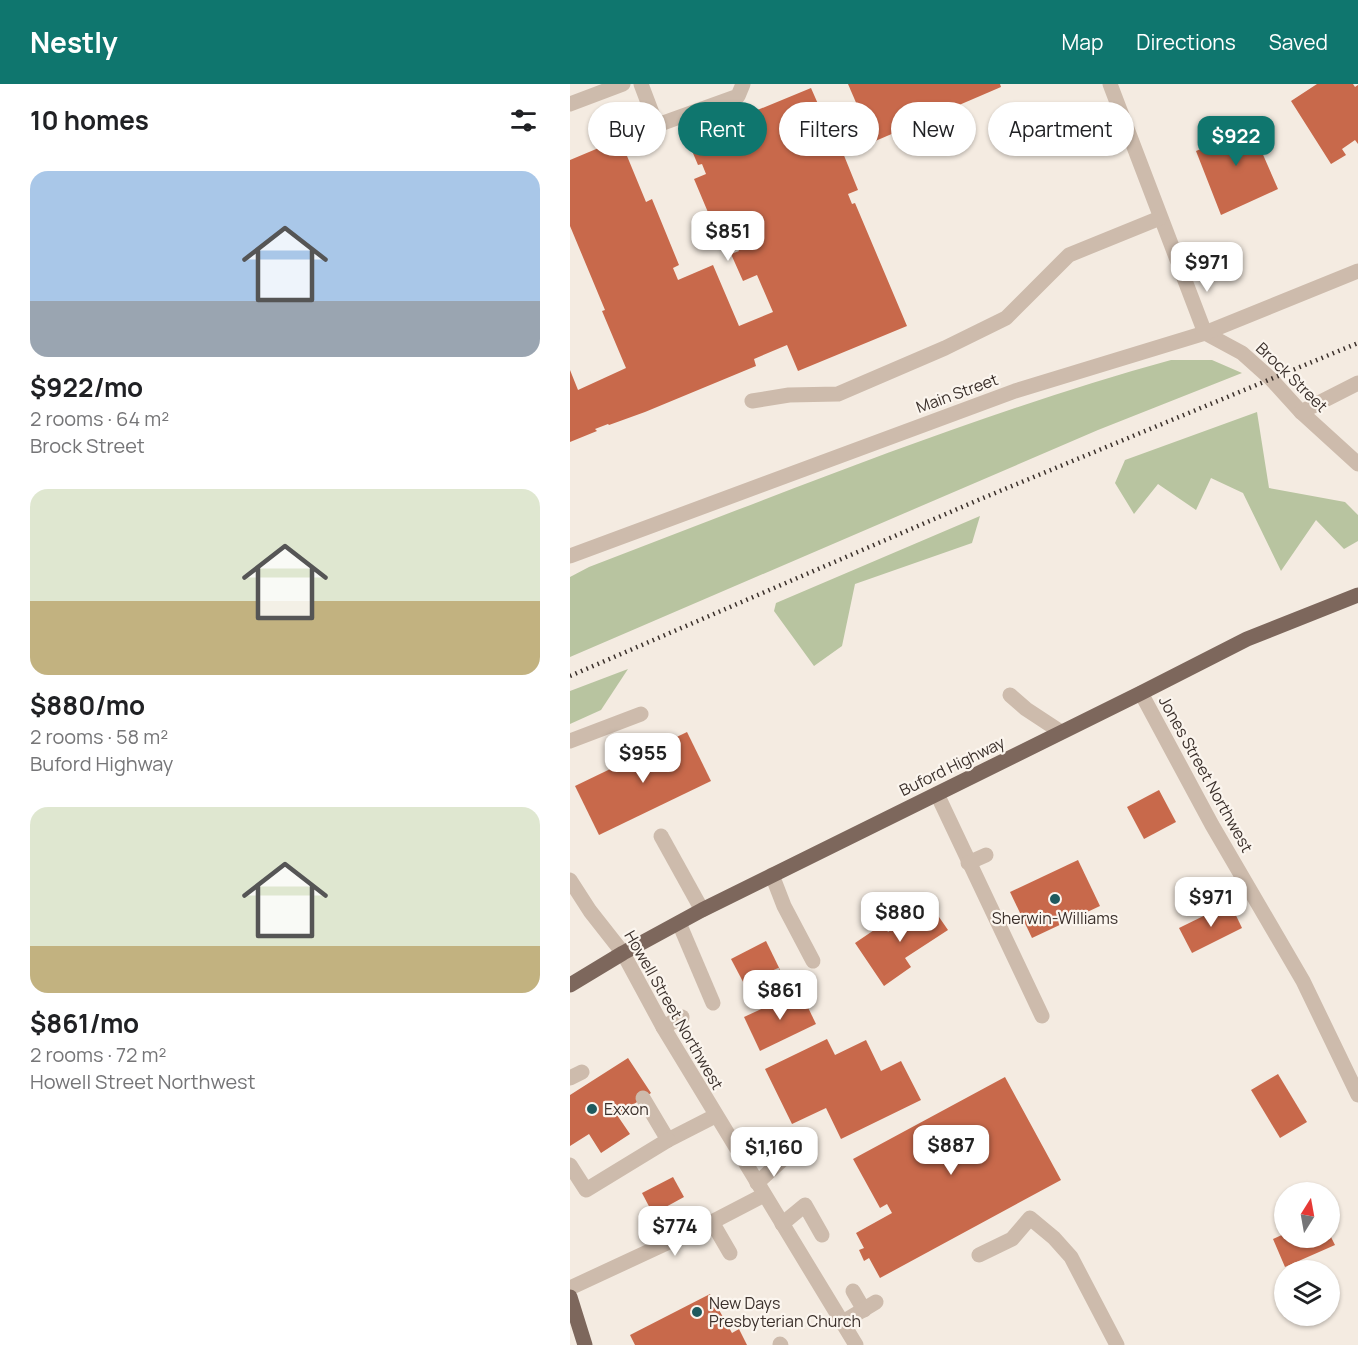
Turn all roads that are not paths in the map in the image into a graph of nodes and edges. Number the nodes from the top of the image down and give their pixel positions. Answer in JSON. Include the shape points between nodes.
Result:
{"nodes":[{"id":1,"x":623,"y":84,"type":"edge"},
{"id":2,"x":640,"y":84,"type":"edge"},
{"id":3,"x":743,"y":84,"type":"edge"},
{"id":4,"x":1110,"y":84,"type":"edge"},
{"id":5,"x":570,"y":104,"type":"edge"},
{"id":6,"x":1160,"y":218,"type":"junction"},
{"id":7,"x":1358,"y":271,"type":"edge"},
{"id":8,"x":1205,"y":333,"type":"junction"},
{"id":9,"x":1358,"y":383,"type":"edge"},
{"id":10,"x":752,"y":401,"type":"dead end"},
{"id":11,"x":1301,"y":412,"type":"junction"},
{"id":12,"x":1358,"y":464,"type":"edge"},
{"id":13,"x":570,"y":556,"type":"edge"},
{"id":14,"x":1358,"y":595,"type":"edge"},
{"id":15,"x":1142,"y":693,"type":"junction"},
{"id":16,"x":1010,"y":694,"type":"dead end"},
{"id":17,"x":641,"y":714,"type":"dead end"},
{"id":18,"x":1061,"y":732,"type":"junction"},
{"id":19,"x":570,"y":741,"type":"edge"},
{"id":20,"x":937,"y":794,"type":"junction"},
{"id":21,"x":661,"y":836,"type":"dead end"},
{"id":22,"x":986,"y":855,"type":"dead end"},
{"id":23,"x":968,"y":862,"type":"junction"},
{"id":24,"x":772,"y":875,"type":"junction"},
{"id":25,"x":570,"y":880,"type":"edge"},
{"id":26,"x":702,"y":910,"type":"junction"},
{"id":27,"x":679,"y":922,"type":"junction"},
{"id":28,"x":623,"y":953,"type":"junction"},
{"id":29,"x":813,"y":961,"type":"dead end"},
{"id":30,"x":570,"y":985,"type":"edge"},
{"id":31,"x":713,"y":1003,"type":"dead end"},
{"id":32,"x":1042,"y":1016,"type":"dead end"},
{"id":33,"x":682,"y":1017,"type":"dead end"},
{"id":34,"x":663,"y":1027,"type":"junction"},
{"id":35,"x":1358,"y":1095,"type":"edge"},
{"id":36,"x":643,"y":1098,"type":"dead end"},
{"id":37,"x":716,"y":1116,"type":"junction"},
{"id":38,"x":668,"y":1140,"type":"junction"},
{"id":39,"x":780,"y":1161,"type":"dead end"},
{"id":40,"x":572,"y":1171,"type":"edge"},
{"id":41,"x":761,"y":1189,"type":"junction"},
{"id":42,"x":712,"y":1222,"type":"junction"},
{"id":43,"x":782,"y":1224,"type":"junction"},
{"id":44,"x":822,"y":1235,"type":"dead end"},
{"id":45,"x":730,"y":1253,"type":"dead end"},
{"id":46,"x":979,"y":1255,"type":"dead end"},
{"id":47,"x":570,"y":1288,"type":"edge"},
{"id":48,"x":854,"y":1291,"type":"dead end"},
{"id":49,"x":570,"y":1297,"type":"edge"},
{"id":50,"x":843,"y":1322,"type":"junction"},
{"id":51,"x":570,"y":1327,"type":"edge"},
{"id":52,"x":583,"y":1342,"type":"edge"},
{"id":53,"x":856,"y":1345,"type":"edge"},
{"id":54,"x":1117,"y":1345,"type":"edge"}],
"edges":[{"from":1,"to":5,"type":"street"},
{"from":2,"to":3,"type":"street","via":[[655,121],[663,123],[738,96]]},
{"from":4,"to":6,"type":"street"},
{"from":6,"to":8,"type":"street"},
{"from":6,"to":10,"type":"street","via":[[1070,255],[1006,318],[945,348],[838,394]]},
{"from":7,"to":8,"type":"street","name":"Main Street"},
{"from":8,"to":11,"type":"street","name":"Brock Street","via":[[1242,353]]},
{"from":8,"to":13,"type":"street","name":"Main Street","via":[[1015,391]]},
{"from":9,"to":11,"type":"street"},
{"from":11,"to":12,"type":"street","name":"Brock Street"},
{"from":14,"to":15,"type":"main road","name":"Buford Highway","via":[[1247,639]]},
{"from":15,"to":18,"type":"main road","name":"Buford Highway"},
{"from":15,"to":35,"type":"street","name":"Jones Street Northwest","via":[[1206,829],[1303,981]]},
{"from":16,"to":18,"type":"street"},
{"from":17,"to":19,"type":"street"},
{"from":18,"to":20,"type":"main road","name":"Buford Highway"},
{"from":20,"to":23,"type":"street"},
{"from":20,"to":24,"type":"main road","name":"Buford Highway"},
{"from":21,"to":26,"type":"street"},
{"from":22,"to":23,"type":"street"},
{"from":23,"to":32,"type":"street"},
{"from":24,"to":26,"type":"main road","name":"Buford Highway"},
{"from":24,"to":29,"type":"street"},
{"from":25,"to":28,"type":"street","name":"Howell Street Northwest"},
{"from":26,"to":27,"type":"main road","name":"Buford Highway"},
{"from":27,"to":28,"type":"main road","name":"Buford Highway"},
{"from":27,"to":31,"type":"street"},
{"from":28,"to":30,"type":"main road","name":"Buford Highway"},
{"from":28,"to":34,"type":"street","name":"Howell Street Northwest"},
{"from":33,"to":34,"type":"street"},
{"from":34,"to":37,"type":"street","name":"Howell Street Northwest"},
{"from":36,"to":38,"type":"street"},
{"from":37,"to":38,"type":"street"},
{"from":37,"to":41,"type":"street","name":"Howell Street Northwest"},
{"from":38,"to":40,"type":"street","via":[[586,1190]]},
{"from":39,"to":41,"type":"street"},
{"from":41,"to":42,"type":"street"},
{"from":41,"to":43,"type":"street","name":"Howell Street Northwest"},
{"from":42,"to":45,"type":"street"},
{"from":42,"to":47,"type":"street"},
{"from":43,"to":44,"type":"street","via":[[805,1204]]},
{"from":43,"to":50,"type":"street","name":"Howell Street Northwest"},
{"from":46,"to":54,"type":"street","via":[[1012,1239],[1030,1218],[1071,1257]]},
{"from":48,"to":50,"type":"street","via":[[870,1306]]},
{"from":49,"to":52,"type":"main road"},
{"from":50,"to":53,"type":"street","name":"Howell Street Northwest"},
{"from":51,"to":52,"type":"main road"}]}
